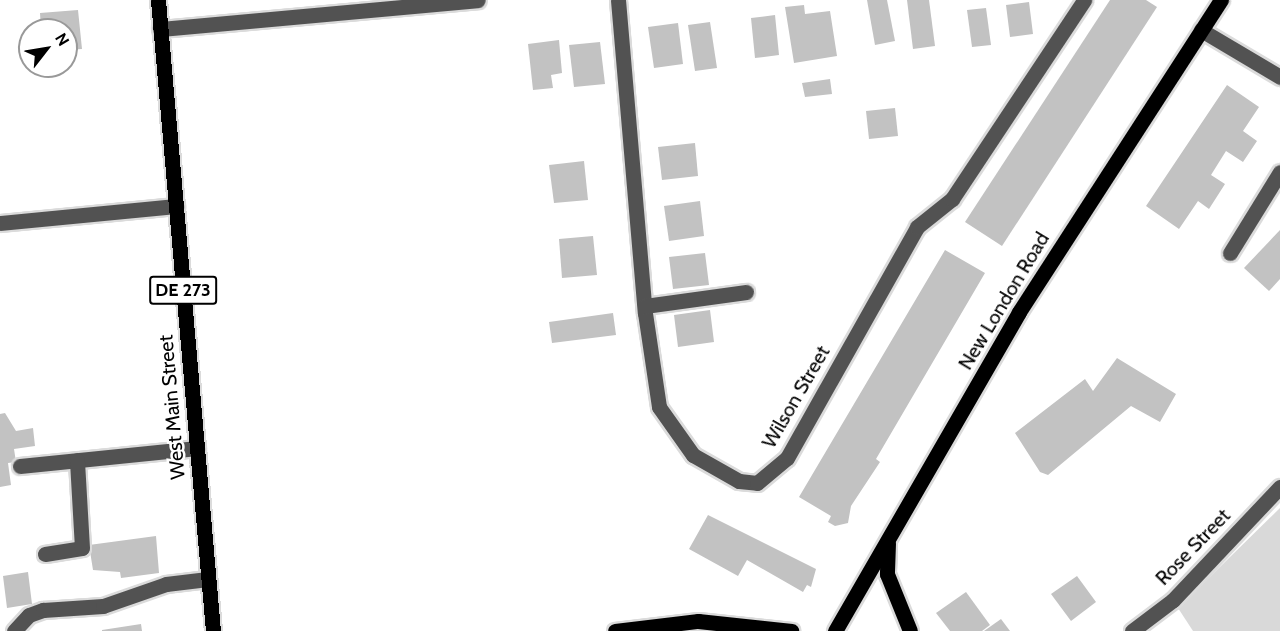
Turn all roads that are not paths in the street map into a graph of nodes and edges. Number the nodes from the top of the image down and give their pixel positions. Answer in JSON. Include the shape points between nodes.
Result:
{"nodes":[{"id":1,"x":158,"y":0,"type":"edge"},
{"id":2,"x":478,"y":0,"type":"edge"},
{"id":3,"x":618,"y":0,"type":"edge"},
{"id":4,"x":1084,"y":0,"type":"edge"},
{"id":5,"x":1221,"y":0,"type":"edge"},
{"id":6,"x":160,"y":29,"type":"junction"},
{"id":7,"x":1201,"y":30,"type":"junction"},
{"id":8,"x":1280,"y":77,"type":"edge"},
{"id":9,"x":1280,"y":172,"type":"edge"},
{"id":10,"x":176,"y":207,"type":"junction"},
{"id":11,"x":0,"y":223,"type":"edge"},
{"id":12,"x":1230,"y":253,"type":"dead end"},
{"id":13,"x":746,"y":292,"type":"dead end"},
{"id":14,"x":645,"y":306,"type":"junction"},
{"id":15,"x":197,"y":448,"type":"junction"},
{"id":16,"x":77,"y":460,"type":"junction"},
{"id":17,"x":20,"y":466,"type":"dead end"},
{"id":18,"x":1280,"y":488,"type":"edge"},
{"id":19,"x":888,"y":540,"type":"junction"},
{"id":20,"x":45,"y":554,"type":"dead end"},
{"id":21,"x":208,"y":579,"type":"junction"},
{"id":22,"x":698,"y":626,"type":"edge"},
{"id":23,"x":14,"y":631,"type":"edge"},
{"id":24,"x":213,"y":631,"type":"edge"},
{"id":25,"x":615,"y":631,"type":"edge"},
{"id":26,"x":791,"y":631,"type":"edge"},
{"id":27,"x":835,"y":631,"type":"edge"},
{"id":28,"x":909,"y":631,"type":"edge"},
{"id":29,"x":1132,"y":631,"type":"edge"}],
"edges":[{"from":1,"to":6,"type":"main road","name":"West Main Street","number":"DE 273"},
{"from":2,"to":6,"type":"street"},
{"from":3,"to":14,"type":"street","name":"Wilson Street"},
{"from":4,"to":14,"type":"street","name":"Wilson Street","via":[[952,199],[917,227],[774,473],[757,483],[739,481],[693,454],[674,432],[659,407],[652,377]]},
{"from":5,"to":7,"type":"main road","name":"New London Road"},
{"from":6,"to":10,"type":"main road","name":"West Main Street","number":"DE 273"},
{"from":7,"to":8,"type":"street"},
{"from":7,"to":19,"type":"main road","name":"New London Road","via":[[1019,312]]},
{"from":9,"to":12,"type":"street"},
{"from":10,"to":11,"type":"street"},
{"from":10,"to":15,"type":"main road","name":"West Main Street","number":"DE 273"},
{"from":13,"to":14,"type":"street"},
{"from":15,"to":16,"type":"street"},
{"from":15,"to":21,"type":"main road","name":"West Main Street","number":"DE 273"},
{"from":16,"to":17,"type":"street"},
{"from":16,"to":20,"type":"street","via":[[82,548]]},
{"from":18,"to":29,"type":"street","name":"Rose Street","via":[[1173,600]]},
{"from":19,"to":27,"type":"main road","name":"New London Road"},
{"from":19,"to":28,"type":"main road","via":[[887,574]]},
{"from":21,"to":23,"type":"street","via":[[166,584],[103,606],[43,610],[29,615]]},
{"from":21,"to":24,"type":"main road","name":"West Main Street","number":"DE 273"},
{"from":22,"to":25,"type":"main road"},
{"from":22,"to":26,"type":"main road"}]}
